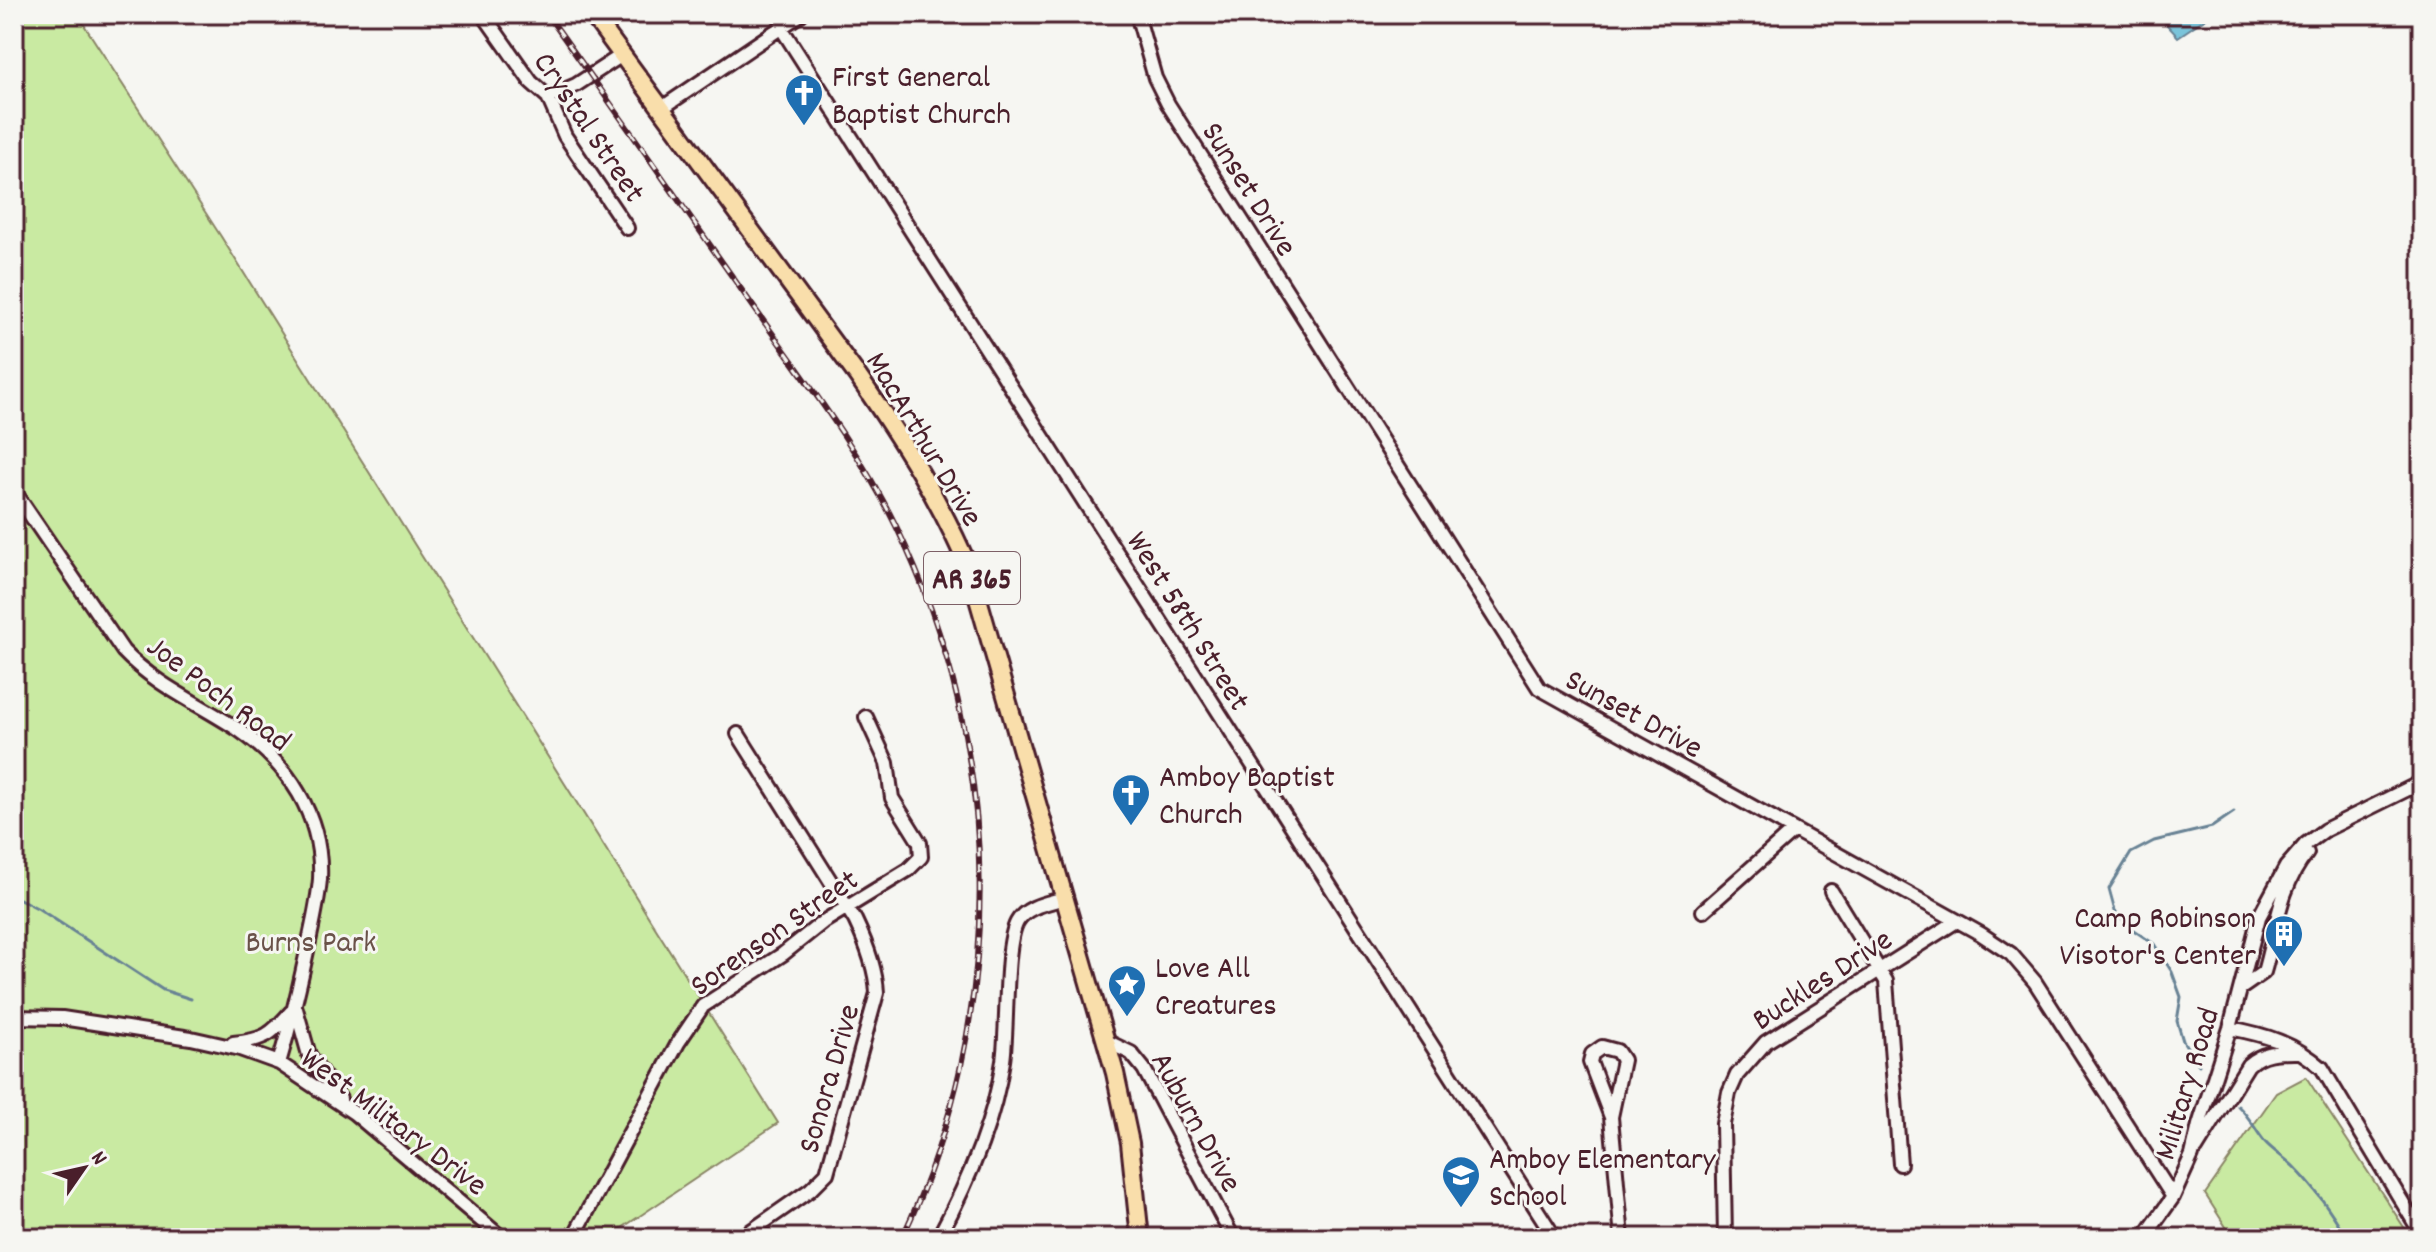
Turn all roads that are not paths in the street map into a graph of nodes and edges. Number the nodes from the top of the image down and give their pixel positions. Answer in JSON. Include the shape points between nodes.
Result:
{"nodes":[{"id":1,"x":483,"y":14,"type":"edge"},
{"id":2,"x":592,"y":14,"type":"edge"},
{"id":3,"x":801,"y":14,"type":"edge"},
{"id":4,"x":1137,"y":14,"type":"edge"},
{"id":5,"x":782,"y":29,"type":"junction"},
{"id":6,"x":622,"y":55,"type":"junction"},
{"id":7,"x":548,"y":97,"type":"junction"},
{"id":8,"x":662,"y":108,"type":"junction"},
{"id":9,"x":627,"y":228,"type":"dead end"},
{"id":10,"x":14,"y":491,"type":"edge"},
{"id":11,"x":866,"y":717,"type":"dead end"},
{"id":12,"x":738,"y":734,"type":"dead end"},
{"id":13,"x":2422,"y":782,"type":"edge"},
{"id":14,"x":2397,"y":794,"type":"junction"},
{"id":15,"x":1794,"y":830,"type":"junction"},
{"id":16,"x":1831,"y":891,"type":"dead end"},
{"id":17,"x":1065,"y":898,"type":"junction"},
{"id":18,"x":847,"y":908,"type":"junction"},
{"id":19,"x":1703,"y":911,"type":"dead end"},
{"id":20,"x":1957,"y":921,"type":"junction"},
{"id":21,"x":1880,"y":971,"type":"junction"},
{"id":22,"x":2241,"y":988,"type":"junction"},
{"id":23,"x":296,"y":1007,"type":"junction"},
{"id":24,"x":14,"y":1017,"type":"edge"},
{"id":25,"x":2230,"y":1028,"type":"junction"},
{"id":26,"x":1106,"y":1041,"type":"junction"},
{"id":27,"x":223,"y":1044,"type":"junction"},
{"id":28,"x":2303,"y":1052,"type":"junction"},
{"id":29,"x":279,"y":1063,"type":"junction"},
{"id":30,"x":347,"y":1108,"type":"junction"},
{"id":31,"x":1611,"y":1117,"type":"junction"},
{"id":32,"x":2192,"y":1155,"type":"junction"},
{"id":33,"x":1900,"y":1164,"type":"dead end"},
{"id":34,"x":2173,"y":1197,"type":"junction"},
{"id":35,"x":2422,"y":1235,"type":"edge"},
{"id":36,"x":502,"y":1238,"type":"edge"},
{"id":37,"x":573,"y":1238,"type":"edge"},
{"id":38,"x":741,"y":1238,"type":"edge"},
{"id":39,"x":938,"y":1238,"type":"edge"},
{"id":40,"x":1140,"y":1238,"type":"edge"},
{"id":41,"x":1233,"y":1238,"type":"edge"},
{"id":42,"x":1555,"y":1238,"type":"edge"},
{"id":43,"x":1622,"y":1238,"type":"edge"},
{"id":44,"x":1725,"y":1238,"type":"edge"},
{"id":45,"x":2144,"y":1238,"type":"edge"}],
"edges":[{"from":1,"to":7,"type":"street","name":"Crystal Street","via":[[531,82]]},
{"from":2,"to":6,"type":"main road","name":"MacArthur Drive","number":"AR 365"},
{"from":3,"to":5,"type":"street"},
{"from":4,"to":15,"type":"street","name":"Sunset Drive","via":[[1168,104],[1539,688]]},
{"from":5,"to":8,"type":"street"},
{"from":5,"to":42,"type":"street","name":"West 58th Street"},
{"from":6,"to":7,"type":"street"},
{"from":6,"to":8,"type":"main road","name":"MacArthur Drive","number":"AR 365"},
{"from":7,"to":9,"type":"street","name":"Crystal Street","via":[[565,136]]},
{"from":8,"to":17,"type":"main road","name":"MacArthur Drive","number":"AR 365","via":[[872,397],[955,534]]},
{"from":10,"to":23,"type":"street","name":"Joe Poch Road","via":[[131,660],[261,747],[299,792],[316,840],[320,878]]},
{"from":11,"to":18,"type":"street","name":"Sorenson Street","via":[[887,763],[892,798],[920,843],[921,857]]},
{"from":12,"to":18,"type":"street","name":"Sonora Drive"},
{"from":13,"to":14,"type":"street","name":"Military Road"},
{"from":14,"to":22,"type":"street","via":[[2327,835],[2305,855],[2283,897],[2264,972]]},
{"from":14,"to":22,"type":"street","name":"Military Road","via":[[2325,830],[2293,857],[2259,917]]},
{"from":15,"to":19,"type":"street"},
{"from":15,"to":20,"type":"street","name":"Sunset Drive"},
{"from":16,"to":21,"type":"street"},
{"from":17,"to":26,"type":"main road","name":"MacArthur Drive","number":"AR 365"},
{"from":17,"to":39,"type":"street","via":[[1032,908],[1015,925],[996,1093],[966,1183]]},
{"from":18,"to":37,"type":"street","name":"Sorenson Street","via":[[703,1006]]},
{"from":18,"to":38,"type":"street","name":"Sonora Drive","via":[[866,943],[877,993],[830,1164],[819,1183]]},
{"from":20,"to":21,"type":"street","name":"Buckles Drive"},
{"from":20,"to":34,"type":"street","name":"Sunset Drive","via":[[2003,948],[2030,975]]},
{"from":21,"to":33,"type":"street","via":[[1886,981]]},
{"from":21,"to":44,"type":"street","name":"Buckles Drive","via":[[1766,1042],[1737,1075],[1724,1114]]},
{"from":22,"to":25,"type":"street","name":"Military Road"},
{"from":23,"to":27,"type":"street","via":[[269,1035]]},
{"from":23,"to":29,"type":"street","name":"Joe Poch Road"},
{"from":23,"to":30,"type":"street","name":"Joe Poch Road","via":[[309,1055]]},
{"from":24,"to":27,"type":"street","name":"West Military Drive","via":[[62,1018]]},
{"from":25,"to":28,"type":"street","via":[[2263,1034]]},
{"from":25,"to":32,"type":"street","name":"Military Road"},
{"from":26,"to":40,"type":"main road","name":"MacArthur Drive","number":"AR 365","via":[[1130,1143]]},
{"from":26,"to":41,"type":"street","name":"Auburn Drive","via":[[1131,1053],[1144,1069]]},
{"from":27,"to":29,"type":"street","name":"West Military Drive"},
{"from":28,"to":32,"type":"street","via":[[2255,1058]]},
{"from":28,"to":35,"type":"street","via":[[2322,1068]]},
{"from":29,"to":30,"type":"street","name":"West Military Drive"},
{"from":30,"to":36,"type":"street","name":"West Military Drive"},
{"from":31,"to":31,"type":"street","via":[[1590,1062],[1602,1047],[1617,1051],[1623,1060]]},
{"from":31,"to":43,"type":"street"},
{"from":32,"to":34,"type":"street","name":"Military Road"},
{"from":34,"to":45,"type":"street","name":"Military Road"}]}
